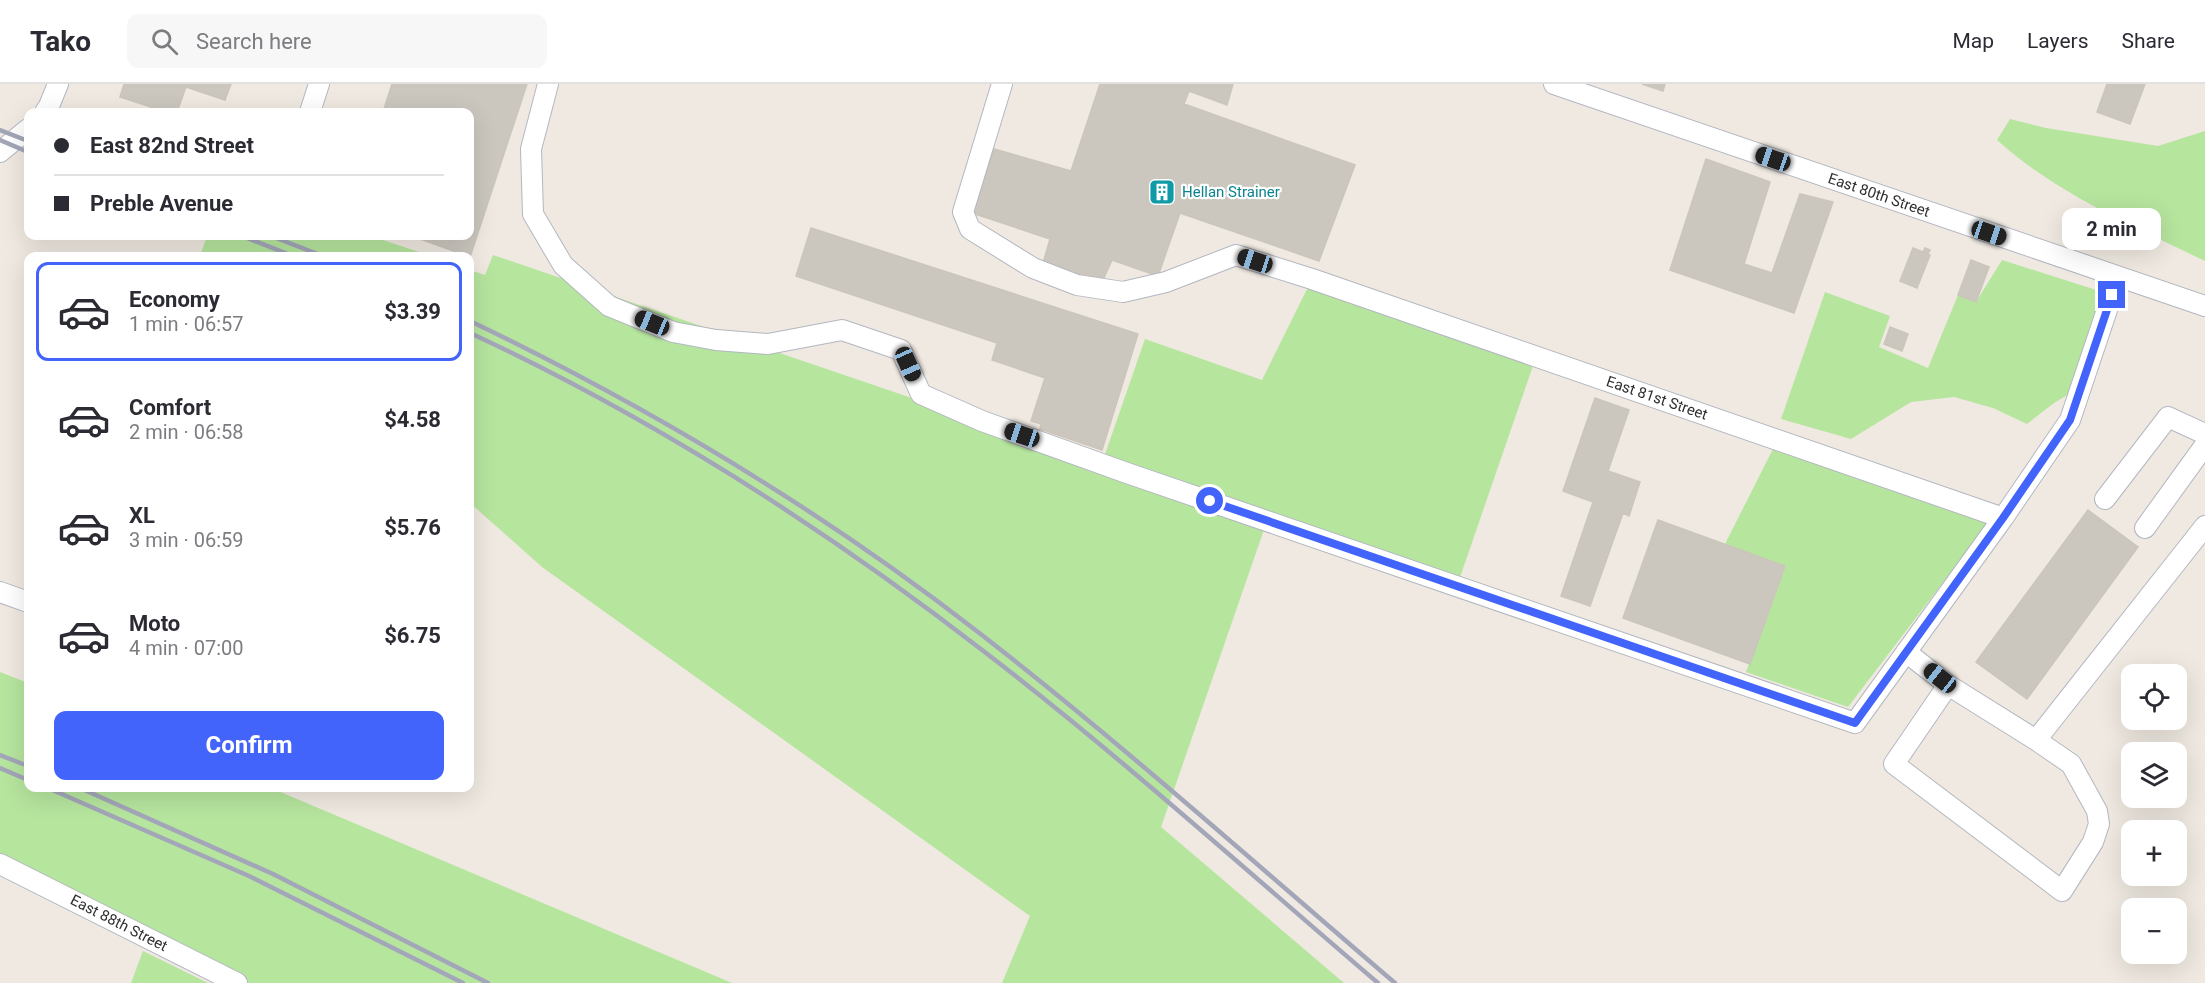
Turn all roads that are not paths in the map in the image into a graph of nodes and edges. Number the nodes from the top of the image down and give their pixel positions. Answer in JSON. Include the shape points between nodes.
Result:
{"nodes":[{"id":1,"x":58,"y":84,"type":"edge"},
{"id":2,"x":319,"y":84,"type":"edge"},
{"id":3,"x":548,"y":84,"type":"edge"},
{"id":4,"x":1002,"y":84,"type":"edge"},
{"id":5,"x":1554,"y":84,"type":"edge"},
{"id":6,"x":48,"y":108,"type":"edge"},
{"id":7,"x":311,"y":108,"type":"edge"},
{"id":8,"x":24,"y":132,"type":"edge"},
{"id":9,"x":0,"y":152,"type":"edge"},
{"id":10,"x":2118,"y":277,"type":"junction"},
{"id":11,"x":2205,"y":306,"type":"edge"},
{"id":12,"x":2205,"y":434,"type":"edge"},
{"id":13,"x":2205,"y":445,"type":"edge"},
{"id":14,"x":2105,"y":499,"type":"dead end"},
{"id":15,"x":2003,"y":518,"type":"junction"},
{"id":16,"x":2205,"y":526,"type":"edge"},
{"id":17,"x":2145,"y":528,"type":"dead end"},
{"id":18,"x":0,"y":592,"type":"edge"},
{"id":19,"x":24,"y":601,"type":"edge"},
{"id":20,"x":1906,"y":652,"type":"junction"},
{"id":21,"x":1948,"y":686,"type":"junction"},
{"id":22,"x":2036,"y":740,"type":"junction"},
{"id":23,"x":0,"y":864,"type":"edge"},
{"id":24,"x":237,"y":983,"type":"edge"}],
"edges":[{"from":1,"to":6,"type":"street"},
{"from":2,"to":7,"type":"street"},
{"from":3,"to":20,"type":"street","via":[[531,149],[533,214],[563,265],[609,306],[673,332],[716,340],[768,344],[842,330],[901,350],[921,394],[982,421],[1855,723]]},
{"from":4,"to":15,"type":"street","name":"East 81st Street","via":[[963,212],[970,229],[1033,268],[1077,285],[1123,292],[1166,282],[1236,255]]},
{"from":5,"to":10,"type":"street","name":"East 80th Street"},
{"from":8,"to":9,"type":"street"},
{"from":10,"to":11,"type":"street","name":"East 80th Street"},
{"from":10,"to":15,"type":"street","via":[[2070,420]]},
{"from":12,"to":14,"type":"street","via":[[2168,417]]},
{"from":13,"to":17,"type":"street"},
{"from":15,"to":20,"type":"street"},
{"from":16,"to":22,"type":"street"},
{"from":18,"to":19,"type":"street"},
{"from":20,"to":21,"type":"street"},
{"from":21,"to":22,"type":"street"},
{"from":21,"to":22,"type":"street","via":[[1894,764],[2062,891],[2093,842],[2099,824],[2097,811],[2071,764]]},
{"from":23,"to":24,"type":"street","name":"East 88th Street"}]}
